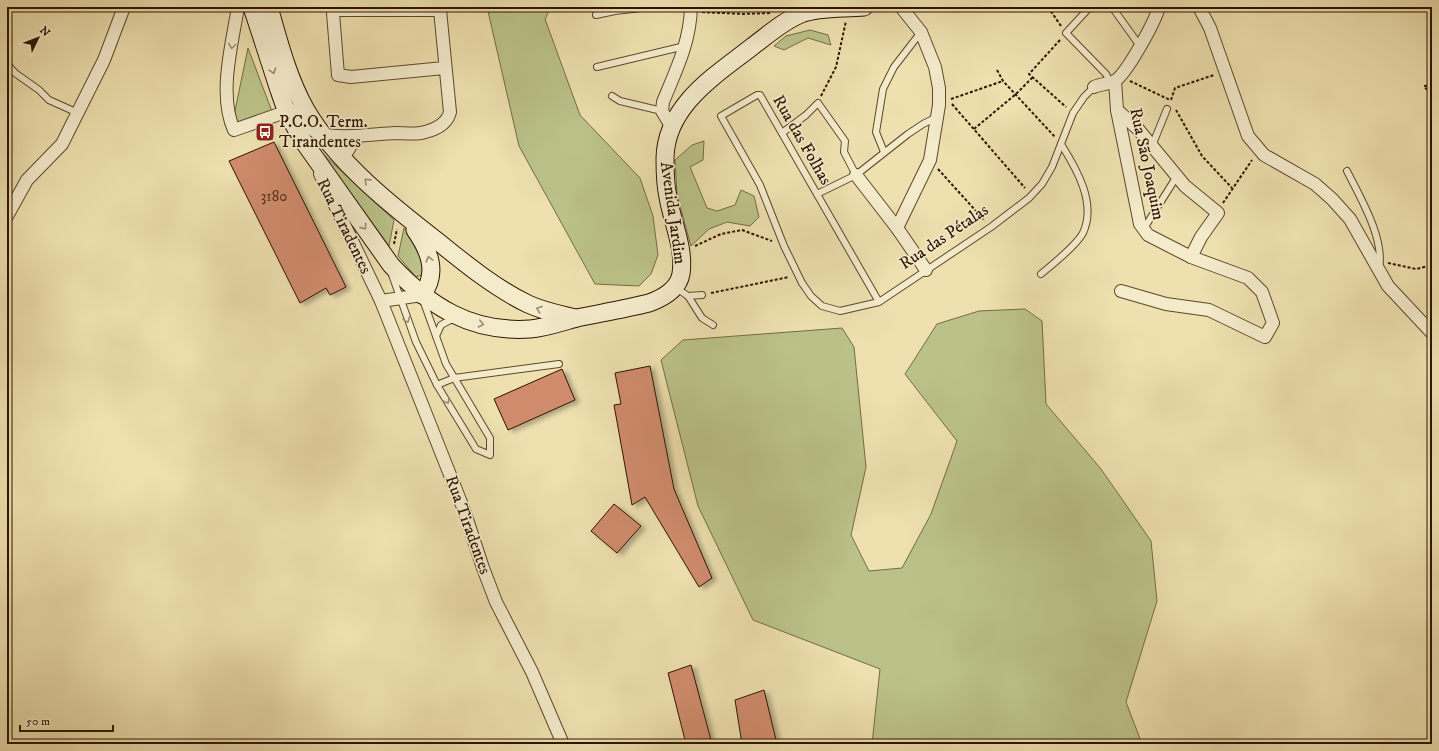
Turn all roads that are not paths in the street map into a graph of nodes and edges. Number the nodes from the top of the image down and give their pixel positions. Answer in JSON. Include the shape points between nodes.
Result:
{"nodes":[{"id":1,"x":124,"y":7,"type":"edge"},
{"id":2,"x":238,"y":7,"type":"edge"},
{"id":3,"x":252,"y":7,"type":"edge"},
{"id":4,"x":269,"y":7,"type":"edge"},
{"id":5,"x":650,"y":7,"type":"edge"},
{"id":6,"x":901,"y":7,"type":"edge"},
{"id":7,"x":1090,"y":7,"type":"edge"},
{"id":8,"x":1112,"y":7,"type":"edge"},
{"id":9,"x":1159,"y":7,"type":"edge"},
{"id":10,"x":1199,"y":7,"type":"edge"},
{"id":11,"x":856,"y":8,"type":"edge"},
{"id":12,"x":695,"y":9,"type":"edge"},
{"id":13,"x":596,"y":15,"type":"dead end"},
{"id":14,"x":921,"y":32,"type":"junction"},
{"id":15,"x":686,"y":46,"type":"junction"},
{"id":16,"x":1140,"y":46,"type":"junction"},
{"id":17,"x":7,"y":64,"type":"edge"},
{"id":18,"x":597,"y":67,"type":"dead end"},
{"id":19,"x":444,"y":68,"type":"junction"},
{"id":20,"x":291,"y":78,"type":"junction"},
{"id":21,"x":1115,"y":79,"type":"junction"},
{"id":22,"x":1094,"y":87,"type":"joint"},
{"id":23,"x":612,"y":96,"type":"dead end"},
{"id":24,"x":1167,"y":109,"type":"dead end"},
{"id":25,"x":286,"y":110,"type":"junction"},
{"id":26,"x":662,"y":110,"type":"junction"},
{"id":27,"x":1117,"y":110,"type":"junction"},
{"id":28,"x":78,"y":113,"type":"junction"},
{"id":29,"x":938,"y":117,"type":"junction"},
{"id":30,"x":671,"y":126,"type":"junction"},
{"id":31,"x":782,"y":133,"type":"junction"},
{"id":32,"x":322,"y":134,"type":"junction"},
{"id":33,"x":358,"y":136,"type":"junction"},
{"id":34,"x":1061,"y":144,"type":"junction"},
{"id":35,"x":1152,"y":146,"type":"junction"},
{"id":36,"x":308,"y":150,"type":"junction"},
{"id":37,"x":884,"y":152,"type":"junction"},
{"id":38,"x":343,"y":158,"type":"junction"},
{"id":39,"x":1347,"y":171,"type":"dead end"},
{"id":40,"x":856,"y":175,"type":"junction"},
{"id":41,"x":1177,"y":176,"type":"junction"},
{"id":42,"x":816,"y":194,"type":"junction"},
{"id":43,"x":7,"y":216,"type":"edge"},
{"id":44,"x":402,"y":220,"type":"junction"},
{"id":45,"x":897,"y":228,"type":"junction"},
{"id":46,"x":1143,"y":230,"type":"junction"},
{"id":47,"x":784,"y":246,"type":"joint"},
{"id":48,"x":390,"y":256,"type":"junction"},
{"id":49,"x":1191,"y":258,"type":"junction"},
{"id":50,"x":1379,"y":266,"type":"junction"},
{"id":51,"x":926,"y":270,"type":"junction"},
{"id":52,"x":1041,"y":274,"type":"dead end"},
{"id":53,"x":682,"y":291,"type":"junction"},
{"id":54,"x":1121,"y":291,"type":"dead end"},
{"id":55,"x":422,"y":295,"type":"junction"},
{"id":56,"x":702,"y":295,"type":"road end"},
{"id":57,"x":399,"y":298,"type":"junction"},
{"id":58,"x":381,"y":302,"type":"junction"},
{"id":59,"x":879,"y":302,"type":"junction"},
{"id":60,"x":457,"y":317,"type":"junction"},
{"id":61,"x":577,"y":318,"type":"junction"},
{"id":62,"x":713,"y":326,"type":"dead end"},
{"id":63,"x":1432,"y":333,"type":"edge"},
{"id":64,"x":436,"y":336,"type":"junction"},
{"id":65,"x":560,"y":364,"type":"dead end"},
{"id":66,"x":454,"y":378,"type":"junction"},
{"id":67,"x":437,"y":385,"type":"junction"},
{"id":68,"x":563,"y":744,"type":"edge"}],
"edges":[{"from":1,"to":28,"type":"street","via":[[104,60]]},
{"from":2,"to":25,"type":"street","one_way":true,"via":[[227,96],[228,115],[234,130]]},
{"from":3,"to":25,"type":"street","name":"Rua Tiradentes","one_way":true},
{"from":4,"to":20,"type":"street","name":"Rua Tiradentes"},
{"from":5,"to":13,"type":"lane"},
{"from":6,"to":14,"type":"street"},
{"from":7,"to":21,"type":"lane","via":[[1066,33],[1106,74]]},
{"from":8,"to":16,"type":"lane"},
{"from":9,"to":16,"type":"street"},
{"from":10,"to":50,"type":"street","via":[[1210,28],[1248,136],[1261,152],[1315,184],[1332,199],[1350,220]]},
{"from":11,"to":30,"type":"street","name":"Avenida Jardim","via":[[816,10],[791,15],[708,82],[688,101]]},
{"from":12,"to":15,"type":"street"},
{"from":14,"to":29,"type":"street","via":[[936,67],[939,88]]},
{"from":14,"to":37,"type":"lane","via":[[894,67],[883,89],[876,132]]},
{"from":15,"to":18,"type":"lane"},
{"from":15,"to":26,"type":"street"},
{"from":16,"to":21,"type":"street"},
{"from":17,"to":28,"type":"lane","via":[[49,100]]},
{"from":19,"to":19,"type":"street","via":[[351,77],[338,75],[333,13],[336,10],[438,9],[441,14]]},
{"from":19,"to":33,"type":"street","via":[[450,112],[448,120],[442,125],[424,133]]},
{"from":20,"to":25,"type":"street"},
{"from":20,"to":32,"type":"street","name":"Rua Tiradentes","via":[[306,110]]},
{"from":21,"to":22,"type":"street","name":"Rua das Pétalas"},
{"from":21,"to":27,"type":"street","name":"Rua São Joaquim"},
{"from":22,"to":34,"type":"lane","name":"Rua das Pétalas","via":[[1073,113]]},
{"from":23,"to":26,"type":"lane","via":[[620,101]]},
{"from":24,"to":35,"type":"lane"},
{"from":25,"to":32,"type":"street","via":[[294,111],[310,129]]},
{"from":25,"to":36,"type":"street","name":"Rua Tiradentes"},
{"from":26,"to":30,"type":"street"},
{"from":27,"to":35,"type":"street"},
{"from":27,"to":46,"type":"street","name":"Rua São Joaquim"},
{"from":28,"to":43,"type":"street","via":[[62,144],[27,180]]},
{"from":29,"to":37,"type":"lane","via":[[923,124]]},
{"from":29,"to":45,"type":"street","via":[[930,160]]},
{"from":30,"to":53,"type":"street","name":"Avenida Jardim","via":[[665,156],[665,177],[681,253]]},
{"from":31,"to":40,"type":"lane","via":[[818,103],[845,141],[844,152]]},
{"from":31,"to":42,"type":"lane","name":"Rua das Folhas"},
{"from":31,"to":47,"type":"lane","name":"Rua das Folhas","via":[[760,95],[720,117],[760,185]]},
{"from":32,"to":33,"type":"street"},
{"from":32,"to":38,"type":"street","name":"Rua Tiradentes"},
{"from":33,"to":38,"type":"street"},
{"from":34,"to":51,"type":"lane","name":"Rua das Pétalas","via":[[1052,167],[1032,195],[991,228]]},
{"from":34,"to":52,"type":"lane","via":[[1075,167],[1084,190],[1087,214],[1083,233],[1060,259]]},
{"from":35,"to":41,"type":"street"},
{"from":36,"to":48,"type":"street","name":"Rua Tiradentes","one_way":true},
{"from":36,"to":58,"type":"street","name":"Rua Tiradentes"},
{"from":37,"to":40,"type":"lane"},
{"from":44,"to":38,"type":"street","name":"Rua Tiradentes","one_way":true},
{"from":39,"to":50,"type":"lane","via":[[1375,235]]},
{"from":40,"to":42,"type":"lane"},
{"from":40,"to":45,"type":"street"},
{"from":41,"to":46,"type":"lane"},
{"from":41,"to":49,"type":"street","via":[[1185,186],[1218,213],[1201,237]]},
{"from":42,"to":59,"type":"lane","name":"Rua das Folhas"},
{"from":55,"to":44,"type":"street","one_way":true,"via":[[431,278],[431,264],[422,240]]},
{"from":61,"to":44,"type":"street","name":"Avenida Jardim","one_way":true,"via":[[545,311],[515,298]]},
{"from":45,"to":51,"type":"street"},
{"from":46,"to":49,"type":"street","name":"Rua São Joaquim"},
{"from":47,"to":59,"type":"lane","name":"Rua das Pétalas","via":[[811,296],[822,306],[840,311]]},
{"from":48,"to":55,"type":"street","name":"Rua Tiradentes","via":[[408,283]]},
{"from":48,"to":57,"type":"lane","name":"Rua Tiradentes"},
{"from":49,"to":54,"type":"street","name":"Rua São Joaquim","via":[[1248,278],[1258,286],[1273,323],[1265,337],[1209,310],[1166,304]]},
{"from":50,"to":63,"type":"street","via":[[1388,286]]},
{"from":51,"to":59,"type":"lane","name":"Rua das Pétalas"},
{"from":53,"to":56,"type":"lane"},
{"from":53,"to":61,"type":"street","name":"Avenida Jardim","via":[[649,303]]},
{"from":53,"to":62,"type":"lane","via":[[702,318]]},
{"from":55,"to":57,"type":"street"},
{"from":55,"to":60,"type":"street","name":"Avenida Jardim"},
{"from":55,"to":64,"type":"lane"},
{"from":57,"to":58,"type":"street"},
{"from":57,"to":67,"type":"lane","name":"Rua Tiradentes","one_way":true,"via":[[416,342]]},
{"from":58,"to":68,"type":"street","name":"Rua Tiradentes","via":[[464,510],[496,602],[532,672]]},
{"from":60,"to":61,"type":"street","name":"Avenida Jardim","one_way":true,"via":[[513,329],[543,327]]},
{"from":60,"to":64,"type":"lane","via":[[445,322]]},
{"from":64,"to":66,"type":"lane"},
{"from":65,"to":66,"type":"lane"},
{"from":66,"to":67,"type":"lane"},
{"from":67,"to":66,"type":"lane","name":"Rua Tiradentes","one_way":true,"via":[[476,449],[490,455],[490,438]]}]}
